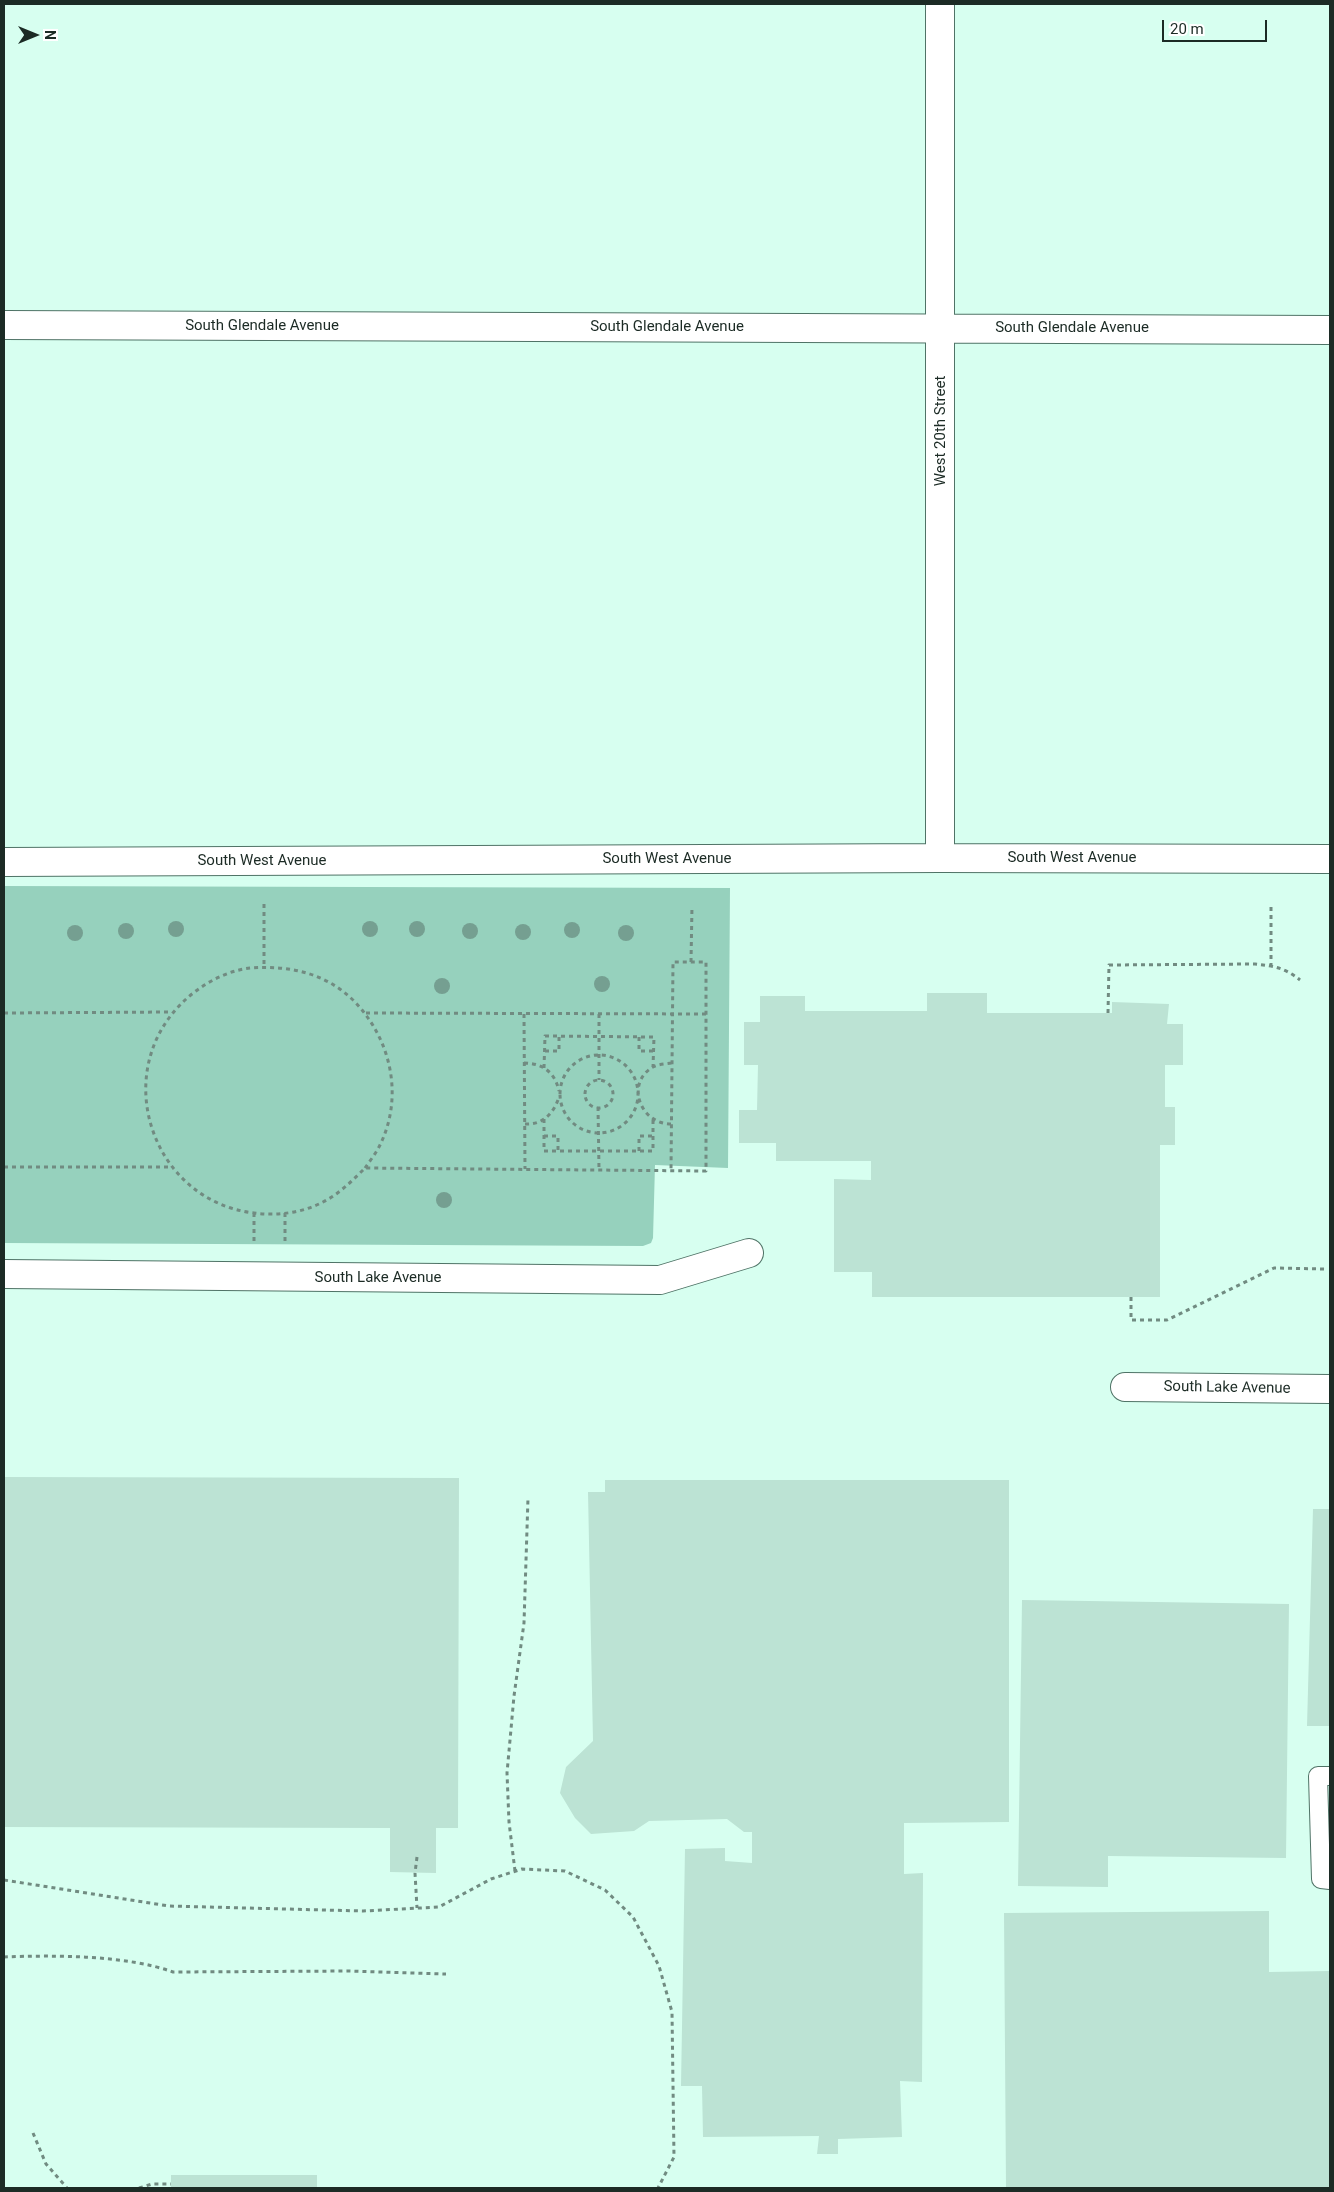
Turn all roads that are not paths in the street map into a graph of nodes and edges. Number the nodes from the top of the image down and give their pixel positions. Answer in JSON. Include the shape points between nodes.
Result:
{"nodes":[{"id":1,"x":940,"y":4,"type":"edge"},
{"id":2,"x":4,"y":326,"type":"edge"},
{"id":3,"x":941,"y":327,"type":"junction"},
{"id":4,"x":1330,"y":330,"type":"edge"},
{"id":5,"x":940,"y":858,"type":"junction"},
{"id":6,"x":1330,"y":859,"type":"edge"},
{"id":7,"x":4,"y":862,"type":"edge"},
{"id":8,"x":749,"y":1254,"type":"dead end"},
{"id":9,"x":4,"y":1274,"type":"edge"},
{"id":10,"x":1125,"y":1387,"type":"dead end"},
{"id":11,"x":1330,"y":1389,"type":"edge"},
{"id":12,"x":1330,"y":1776,"type":"edge"},
{"id":13,"x":1330,"y":1880,"type":"edge"}],
"edges":[{"from":1,"to":3,"type":"street","name":"West 20th Street"},
{"from":2,"to":3,"type":"street","name":"South Glendale Avenue"},
{"from":3,"to":4,"type":"street","name":"South Glendale Avenue"},
{"from":3,"to":5,"type":"street","name":"West 20th Street"},
{"from":5,"to":6,"type":"street","name":"South West Avenue"},
{"from":5,"to":7,"type":"street","name":"South West Avenue"},
{"from":8,"to":9,"type":"street","name":"South Lake Avenue","via":[[660,1280]]},
{"from":10,"to":11,"type":"street","name":"South Lake Avenue"},
{"from":12,"to":13,"type":"lane","via":[[1318,1776],[1321,1879]]}]}
